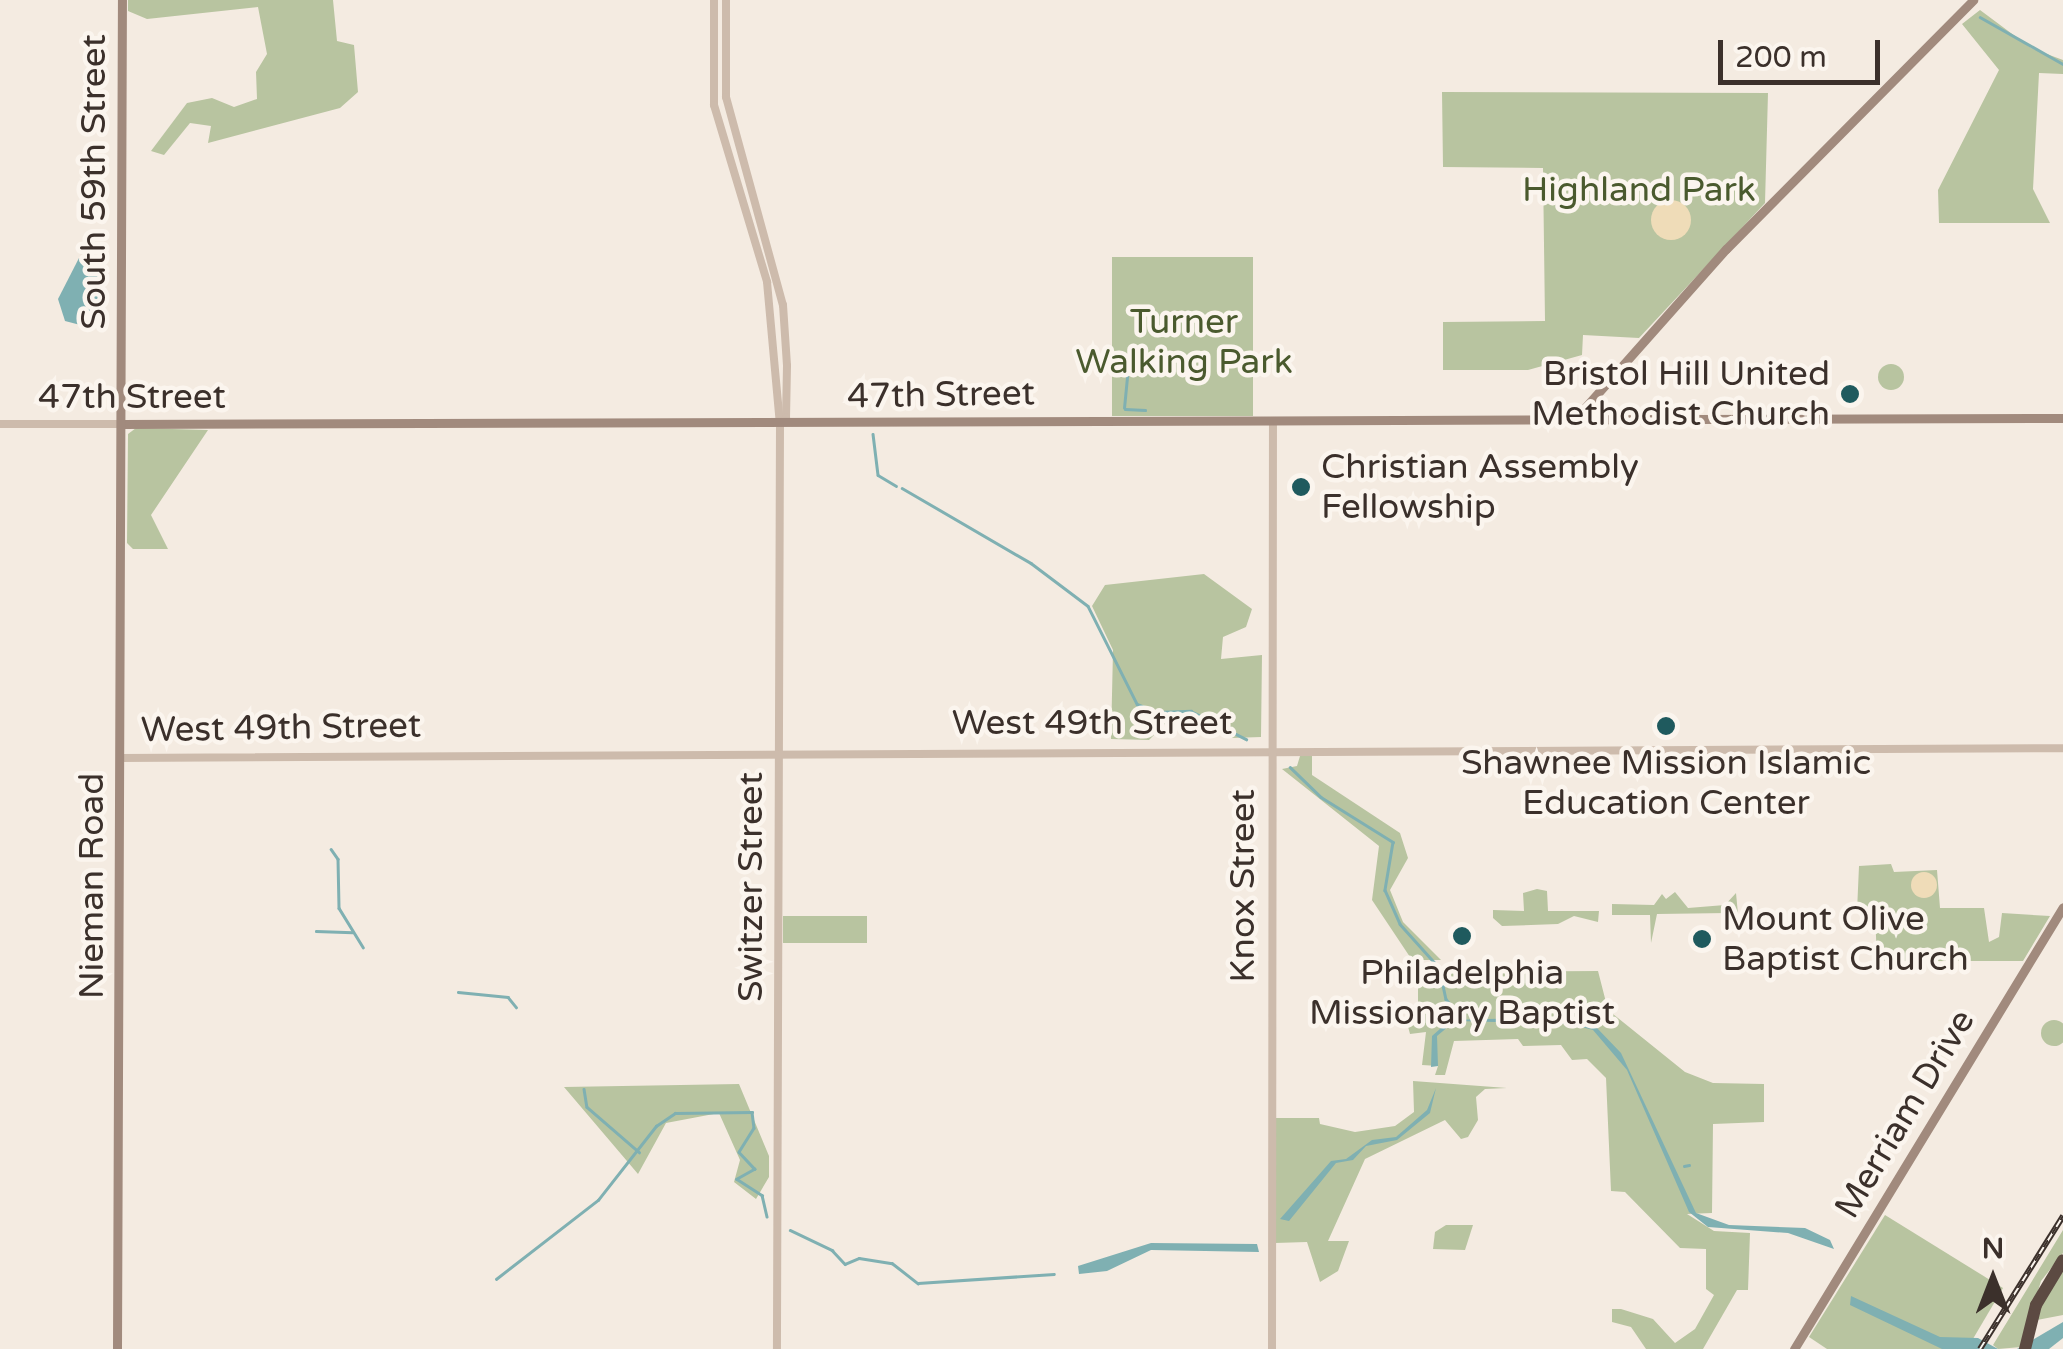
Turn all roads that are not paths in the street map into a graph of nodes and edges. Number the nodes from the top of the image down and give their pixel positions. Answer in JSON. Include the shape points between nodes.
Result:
{"nodes":[{"id":1,"x":122,"y":0,"type":"edge"},
{"id":2,"x":714,"y":0,"type":"edge"},
{"id":3,"x":726,"y":0,"type":"edge"},
{"id":4,"x":1973,"y":0,"type":"edge"},
{"id":5,"x":1592,"y":400,"type":"junction"},
{"id":6,"x":2063,"y":418,"type":"edge"},
{"id":7,"x":1574,"y":420,"type":"junction"},
{"id":8,"x":1597,"y":420,"type":"junction"},
{"id":9,"x":1274,"y":422,"type":"junction"},
{"id":10,"x":0,"y":424,"type":"edge"},
{"id":11,"x":121,"y":424,"type":"junction"},
{"id":12,"x":780,"y":424,"type":"junction"},
{"id":13,"x":2063,"y":748,"type":"edge"},
{"id":14,"x":779,"y":750,"type":"junction"},
{"id":15,"x":1272,"y":750,"type":"junction"},
{"id":16,"x":120,"y":758,"type":"junction"},
{"id":17,"x":2063,"y":907,"type":"edge"},
{"id":18,"x":2063,"y":1260,"type":"edge"},
{"id":19,"x":117,"y":1349,"type":"edge"},
{"id":20,"x":776,"y":1349,"type":"edge"},
{"id":21,"x":1272,"y":1349,"type":"edge"},
{"id":22,"x":1794,"y":1349,"type":"edge"},
{"id":23,"x":2025,"y":1349,"type":"edge"}],
"edges":[{"from":1,"to":11,"type":"main road","name":"South 59th Street"},
{"from":2,"to":12,"type":"street","via":[[714,105],[767,282]]},
{"from":3,"to":12,"type":"street","via":[[726,97],[783,305],[788,366],[786,418]]},
{"from":4,"to":5,"type":"main road","via":[[1726,250]]},
{"from":5,"to":7,"type":"main road"},
{"from":5,"to":8,"type":"main road"},
{"from":6,"to":8,"type":"main road","name":"47th Street"},
{"from":7,"to":8,"type":"main road","name":"47th Street"},
{"from":7,"to":9,"type":"main road","name":"47th Street"},
{"from":9,"to":12,"type":"main road","name":"47th Street"},
{"from":9,"to":15,"type":"street","name":"Knox Street"},
{"from":10,"to":11,"type":"street","name":"47th Street"},
{"from":11,"to":12,"type":"main road","name":"47th Street"},
{"from":11,"to":16,"type":"main road","name":"Nieman Road"},
{"from":12,"to":14,"type":"street","name":"Switzer Street"},
{"from":13,"to":15,"type":"street","name":"West 49th Street"},
{"from":14,"to":15,"type":"street","name":"West 49th Street"},
{"from":14,"to":16,"type":"street","name":"West 49th Street"},
{"from":14,"to":20,"type":"street","name":"Switzer Street"},
{"from":15,"to":21,"type":"street","name":"Knox Street"},
{"from":16,"to":19,"type":"main road","name":"Nieman Road"},
{"from":17,"to":22,"type":"main road","name":"Merriam Drive"},
{"from":18,"to":23,"type":"highway","via":[[2033,1316]]}]}
